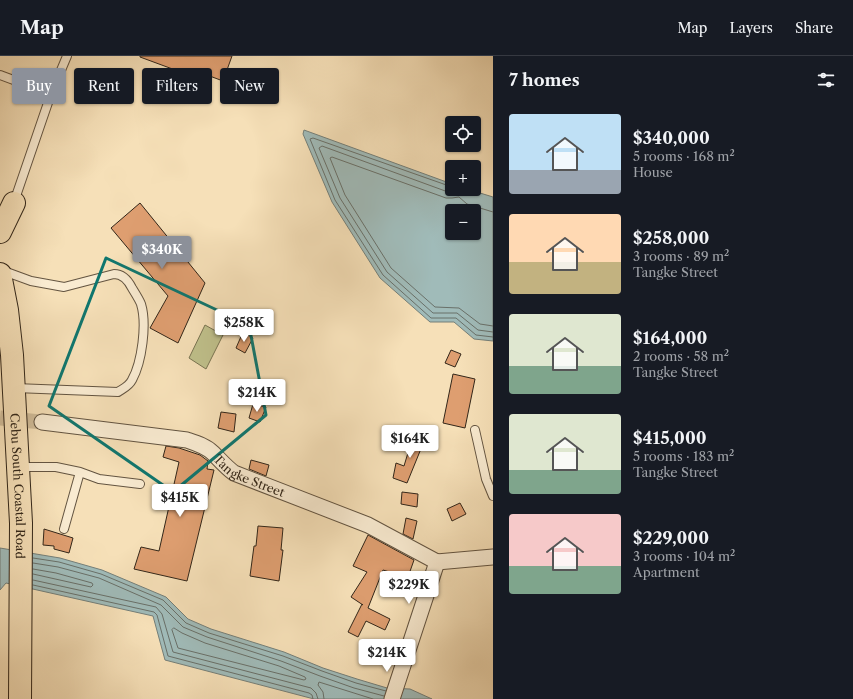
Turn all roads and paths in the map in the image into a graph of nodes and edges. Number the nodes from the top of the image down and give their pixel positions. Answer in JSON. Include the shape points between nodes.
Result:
{"nodes":[{"id":1,"x":67,"y":56,"type":"edge"},
{"id":2,"x":62,"y":68,"type":"edge"},
{"id":3,"x":0,"y":75,"type":"edge"},
{"id":4,"x":12,"y":79,"type":"edge"},
{"id":5,"x":47,"y":104,"type":"edge"},
{"id":6,"x":7,"y":208,"type":"edge"},
{"id":7,"x":0,"y":232,"type":"edge"},
{"id":8,"x":0,"y":270,"type":"edge"},
{"id":9,"x":0,"y":274,"type":"edge"},
{"id":10,"x":14,"y":388,"type":"junction"},
{"id":11,"x":48,"y":423,"type":"tunnel mouth"},
{"id":12,"x":475,"y":430,"type":"dead end"},
{"id":13,"x":18,"y":467,"type":"junction"},
{"id":14,"x":80,"y":472,"type":"junction"},
{"id":15,"x":140,"y":484,"type":"dead end"},
{"id":16,"x":493,"y":496,"type":"edge"},
{"id":17,"x":64,"y":529,"type":"dead end"},
{"id":18,"x":493,"y":558,"type":"edge"},
{"id":19,"x":437,"y":562,"type":"junction"},
{"id":20,"x":20,"y":699,"type":"edge"},
{"id":21,"x":392,"y":699,"type":"edge"}],
"edges":[{"from":1,"to":2,"type":"lane"},
{"from":3,"to":4,"type":"lane"},
{"from":5,"to":6,"type":"lane"},
{"from":6,"to":7,"type":"highway"},
{"from":8,"to":10,"type":"lane","via":[[31,281],[64,287],[121,274],[129,282],[141,304],[144,333],[132,380],[127,387],[118,392]]},
{"from":9,"to":10,"type":"highway","name":"Cebu South Coastal Road","via":[[7,310]]},
{"from":10,"to":13,"type":"highway","name":"Cebu South Coastal Road"},
{"from":11,"to":19,"type":"street","name":"Tangke Street","via":[[187,440],[202,445],[234,474],[368,525]]},
{"from":12,"to":16,"type":"lane","via":[[486,479]]},
{"from":13,"to":14,"type":"lane","via":[[56,467]]},
{"from":13,"to":20,"type":"highway","name":"Cebu South Coastal Road","via":[[21,523]]},
{"from":14,"to":15,"type":"lane","via":[[99,479]]},
{"from":14,"to":17,"type":"lane"},
{"from":18,"to":19,"type":"street"},
{"from":19,"to":21,"type":"street"}]}
